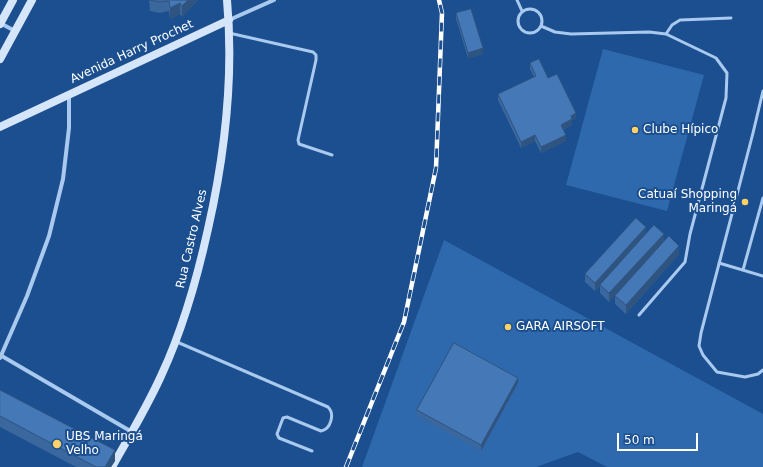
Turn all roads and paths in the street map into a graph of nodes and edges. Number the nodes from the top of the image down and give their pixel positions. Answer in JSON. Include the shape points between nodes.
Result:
{"nodes":[{"id":1,"x":13,"y":0,"type":"edge"},
{"id":2,"x":32,"y":0,"type":"edge"},
{"id":3,"x":227,"y":0,"type":"edge"},
{"id":4,"x":274,"y":0,"type":"edge"},
{"id":5,"x":517,"y":0,"type":"edge"},
{"id":6,"x":522,"y":11,"type":"junction"},
{"id":7,"x":731,"y":18,"type":"dead end"},
{"id":8,"x":229,"y":20,"type":"junction"},
{"id":9,"x":0,"y":23,"type":"edge"},
{"id":10,"x":541,"y":26,"type":"junction"},
{"id":11,"x":15,"y":31,"type":"junction"},
{"id":12,"x":229,"y":33,"type":"junction"},
{"id":13,"x":666,"y":34,"type":"junction"},
{"id":14,"x":0,"y":59,"type":"edge"},
{"id":15,"x":763,"y":90,"type":"edge"},
{"id":16,"x":69,"y":95,"type":"junction"},
{"id":17,"x":0,"y":127,"type":"edge"},
{"id":18,"x":332,"y":155,"type":"dead end"},
{"id":19,"x":763,"y":198,"type":"edge"},
{"id":20,"x":720,"y":263,"type":"junction"},
{"id":21,"x":743,"y":270,"type":"junction"},
{"id":22,"x":763,"y":276,"type":"edge"},
{"id":23,"x":639,"y":315,"type":"dead end"},
{"id":24,"x":175,"y":342,"type":"junction"},
{"id":25,"x":0,"y":356,"type":"edge"},
{"id":26,"x":763,"y":370,"type":"edge"},
{"id":27,"x":132,"y":432,"type":"junction"},
{"id":28,"x":312,"y":451,"type":"dead end"},
{"id":29,"x":112,"y":467,"type":"edge"}],
"edges":[{"from":1,"to":9,"type":"street"},
{"from":2,"to":11,"type":"street"},
{"from":3,"to":8,"type":"street","name":"Rua Castro Alves"},
{"from":4,"to":8,"type":"street","name":"Avenida Harry Prochet"},
{"from":5,"to":6,"type":"lane"},
{"from":6,"to":10,"type":"lane","via":[[531,8],[540,12]]},
{"from":6,"to":10,"type":"lane","via":[[518,20],[521,29],[529,33]]},
{"from":7,"to":13,"type":"lane","via":[[680,20],[672,25]]},
{"from":8,"to":12,"type":"street","name":"Rua Castro Alves"},
{"from":8,"to":16,"type":"street","name":"Avenida Harry Prochet"},
{"from":9,"to":11,"type":"street"},
{"from":10,"to":13,"type":"lane","via":[[555,32],[571,34]]},
{"from":11,"to":14,"type":"street"},
{"from":12,"to":18,"type":"lane","via":[[313,52],[316,60],[298,140],[299,144]]},
{"from":12,"to":24,"type":"street","name":"Rua Castro Alves","via":[[228,88],[222,155],[213,207],[201,264]]},
{"from":13,"to":23,"type":"lane","via":[[716,58],[727,73],[726,98],[685,262]]},
{"from":15,"to":20,"type":"lane"},
{"from":16,"to":17,"type":"street","name":"Avenida Harry Prochet"},
{"from":16,"to":25,"type":"street","via":[[69,128],[63,179],[49,236],[27,296]]},
{"from":19,"to":21,"type":"lane"},
{"from":20,"to":21,"type":"lane"},
{"from":20,"to":26,"type":"lane","via":[[699,346],[717,372],[745,377]]},
{"from":21,"to":22,"type":"lane"},
{"from":24,"to":27,"type":"street","name":"Rua Castro Alves","via":[[162,376]]},
{"from":24,"to":28,"type":"lane","via":[[332,410],[328,428],[321,431],[287,417],[283,418],[277,434],[279,438]]},
{"from":25,"to":27,"type":"street"},
{"from":27,"to":29,"type":"street","name":"Rua Castro Alves"}]}
